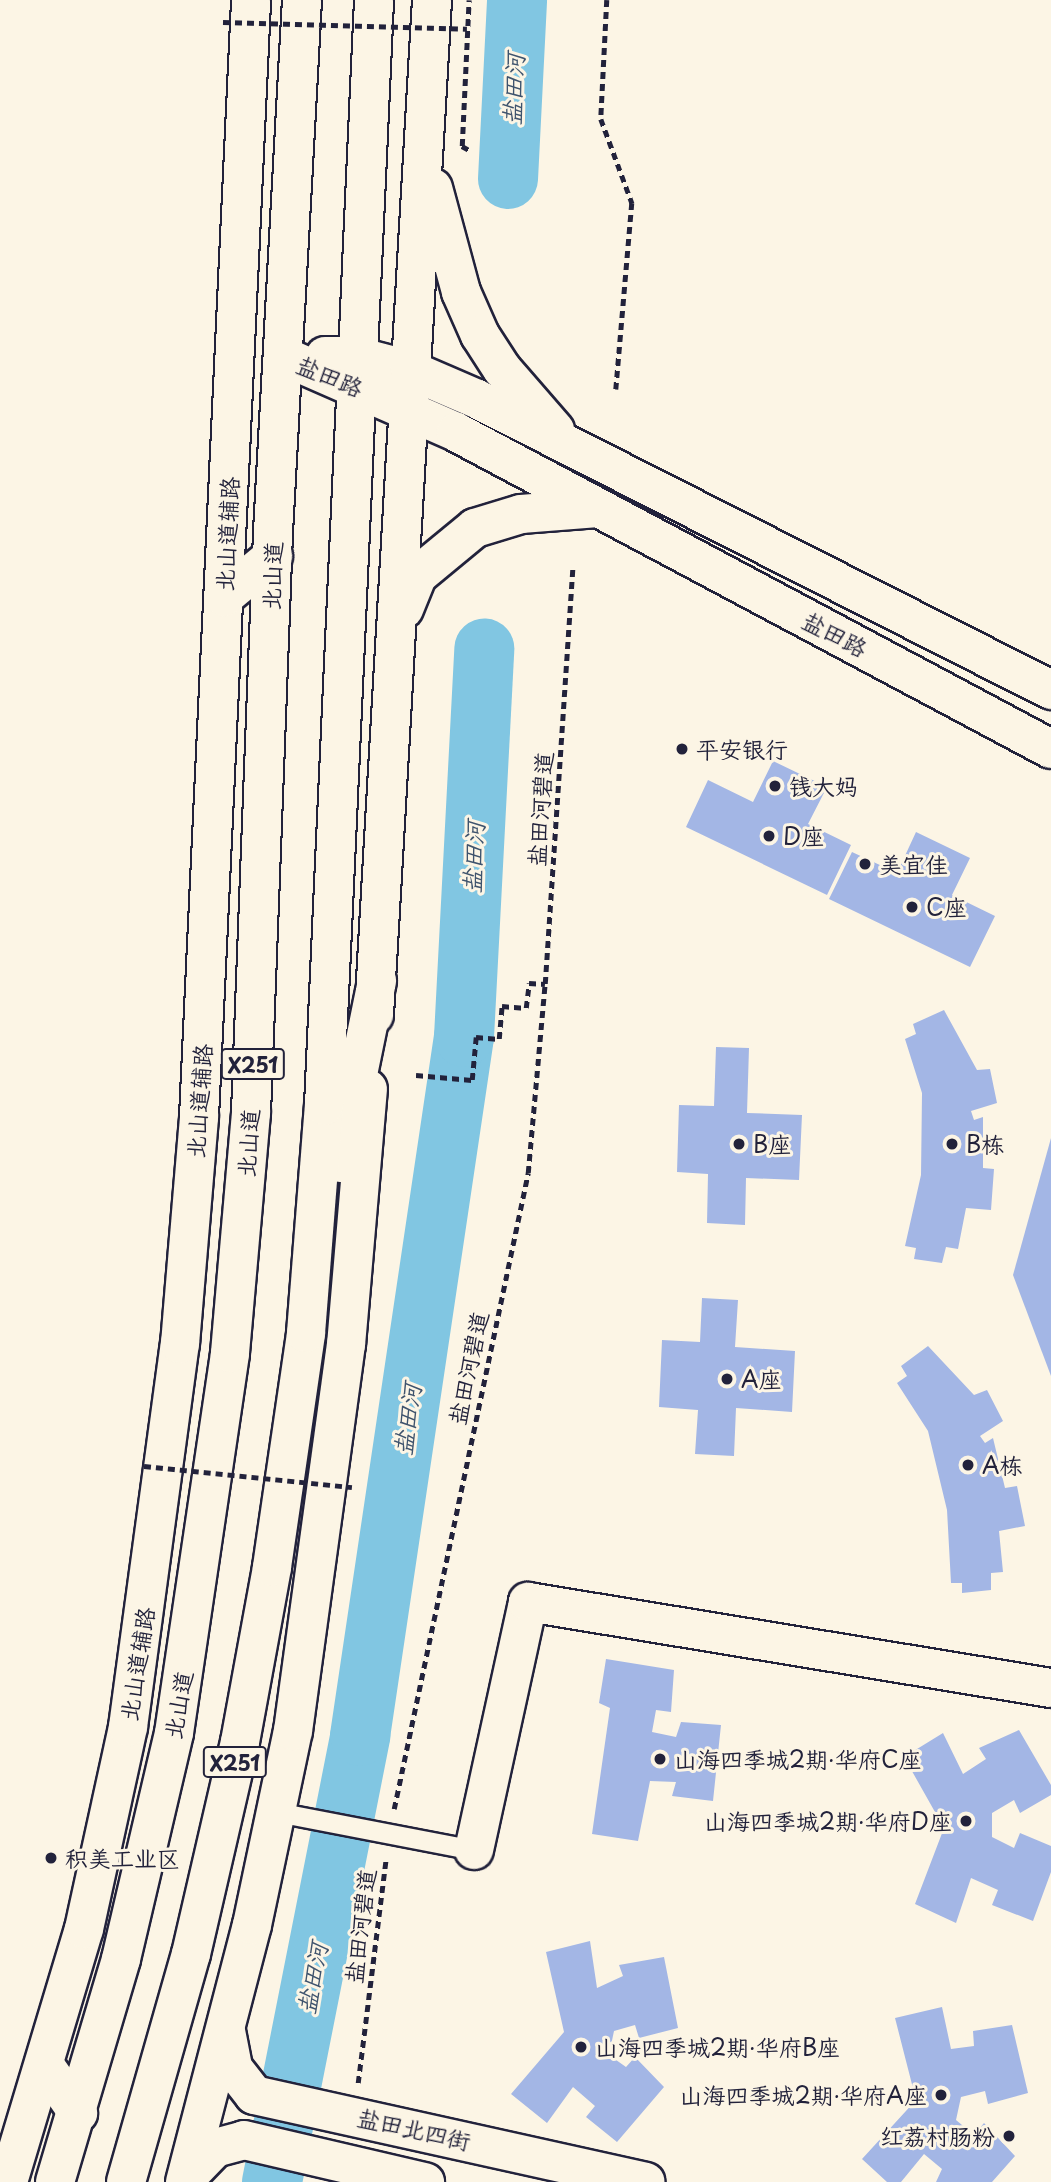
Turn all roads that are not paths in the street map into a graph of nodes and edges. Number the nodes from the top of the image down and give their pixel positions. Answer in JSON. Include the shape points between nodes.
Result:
{"nodes":[{"id":1,"x":302,"y":0,"type":"edge"},
{"id":2,"x":374,"y":0,"type":"edge"},
{"id":3,"x":432,"y":0,"type":"edge"},
{"id":4,"x":237,"y":11,"type":"edge"},
{"id":5,"x":423,"y":150,"type":"junction"},
{"id":6,"x":284,"y":356,"type":"junction"},
{"id":7,"x":410,"y":370,"type":"junction"},
{"id":8,"x":355,"y":372,"type":"junction"},
{"id":9,"x":408,"y":408,"type":"junction"},
{"id":10,"x":565,"y":442,"type":"junction"},
{"id":11,"x":598,"y":508,"type":"junction"},
{"id":12,"x":273,"y":556,"type":"junction"},
{"id":13,"x":224,"y":597,"type":"junction"},
{"id":14,"x":397,"y":627,"type":"junction"},
{"id":15,"x":1051,"y":690,"type":"edge"},
{"id":16,"x":1051,"y":749,"type":"edge"},
{"id":17,"x":377,"y":981,"type":"junction"},
{"id":18,"x":306,"y":1333,"type":"junction"},
{"id":19,"x":1051,"y":1688,"type":"edge"},
{"id":20,"x":292,"y":1816,"type":"junction"},
{"id":21,"x":474,"y":1850,"type":"joint"},
{"id":22,"x":226,"y":2031,"type":"junction"},
{"id":23,"x":44,"y":2064,"type":"junction"},
{"id":24,"x":78,"y":2113,"type":"junction"},
{"id":25,"x":186,"y":2179,"type":"edge"},
{"id":26,"x":8,"y":2182,"type":"edge"},
{"id":27,"x":55,"y":2182,"type":"edge"},
{"id":28,"x":126,"y":2182,"type":"edge"},
{"id":29,"x":425,"y":2182,"type":"edge"},
{"id":30,"x":645,"y":2182,"type":"edge"}],
"edges":[{"from":1,"to":6,"type":"street","name":"北山道","number":"X251"},
{"from":2,"to":8,"type":"street","number":"X251"},
{"from":3,"to":5,"type":"street"},
{"from":4,"to":13,"type":"street","name":"北山道辅路"},
{"from":5,"to":7,"type":"street"},
{"from":5,"to":10,"type":"street","via":[[461,292],[480,335],[502,369]]},
{"from":6,"to":8,"type":"street","name":"盐田路"},
{"from":6,"to":12,"type":"street","name":"北山道","number":"X251"},
{"from":7,"to":8,"type":"street","name":"盐田路"},
{"from":7,"to":9,"type":"street"},
{"from":7,"to":10,"type":"street","name":"盐田路"},
{"from":8,"to":9,"type":"street","name":"盐田路"},
{"from":8,"to":18,"type":"street","number":"X251","via":[[324,1093]]},
{"from":9,"to":11,"type":"street","name":"盐田路"},
{"from":9,"to":14,"type":"street"},
{"from":10,"to":15,"type":"street","name":"盐田路"},
{"from":11,"to":14,"type":"street","via":[[521,514],[475,528],[418,575]]},
{"from":11,"to":16,"type":"street","name":"盐田路"},
{"from":12,"to":13,"type":"street"},
{"from":12,"to":24,"type":"street","name":"北山道","number":"X251","via":[[251,1113],[230,1353],[174,1733],[121,1959]]},
{"from":13,"to":23,"type":"street","name":"北山道辅路","via":[[199,1117],[157,1537],[125,1740],[84,1929]]},
{"from":14,"to":17,"type":"street"},
{"from":17,"to":18,"type":"street"},
{"from":17,"to":20,"type":"street","via":[[338,1410]]},
{"from":18,"to":28,"type":"street","number":"X251","via":[[272,1567],[240,1742],[191,1954]]},
{"from":19,"to":21,"type":"street","via":[[528,1602]]},
{"from":20,"to":21,"type":"lane"},
{"from":20,"to":22,"type":"street"},
{"from":22,"to":25,"type":"street"},
{"from":22,"to":30,"type":"street","name":"盐田北四街","via":[[233,2068],[254,2095]]},
{"from":23,"to":24,"type":"street"},
{"from":23,"to":26,"type":"street","name":"北山道辅路"},
{"from":24,"to":27,"type":"street","name":"北山道","number":"X251"},
{"from":25,"to":29,"type":"street","via":[[215,2148],[244,2140]]}]}
